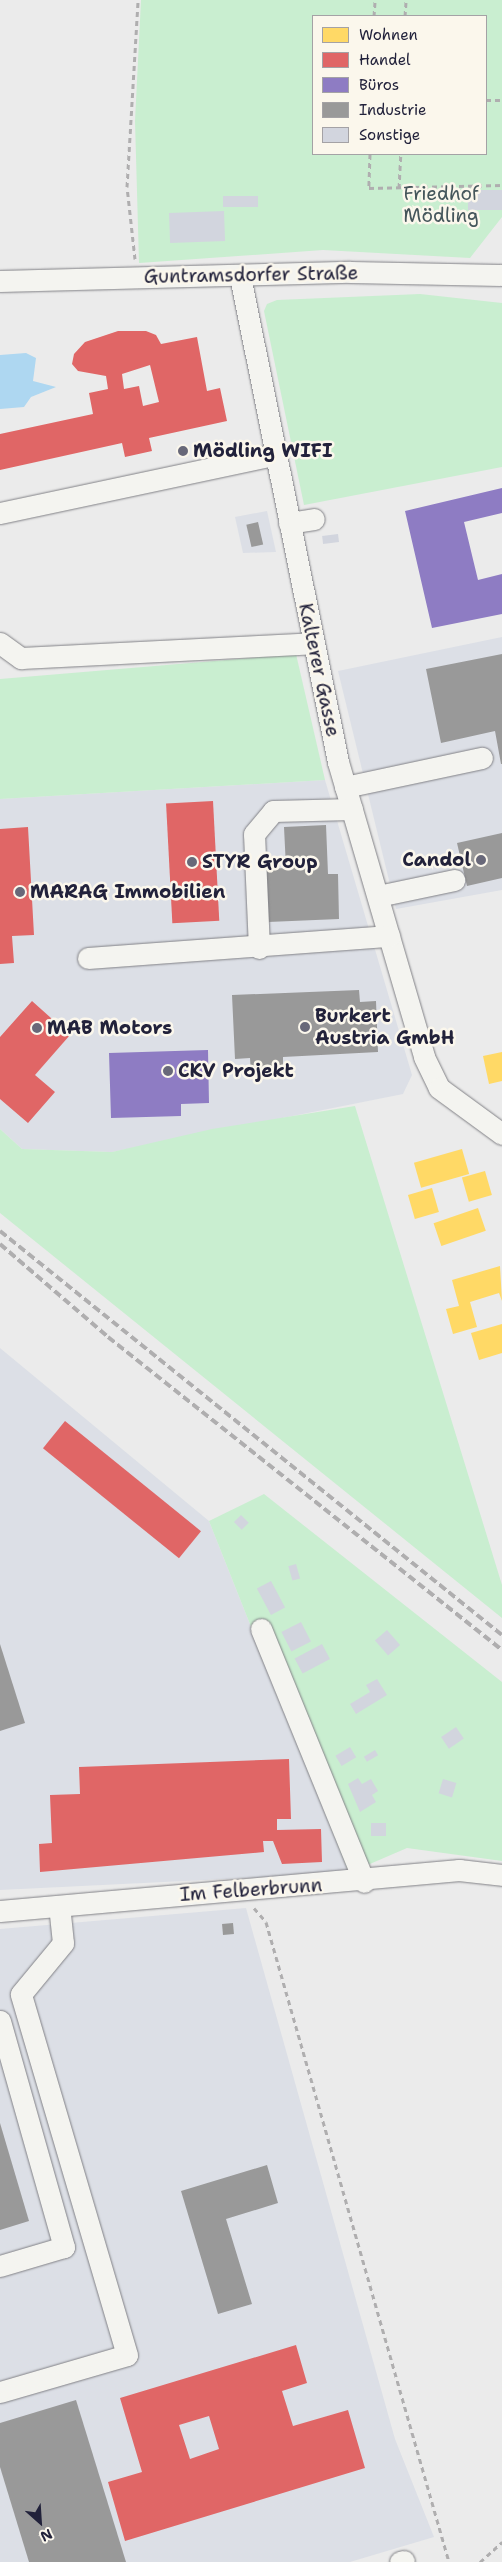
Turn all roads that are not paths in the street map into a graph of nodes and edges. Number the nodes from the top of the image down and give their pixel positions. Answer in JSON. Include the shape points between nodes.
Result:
{"nodes":[{"id":1,"x":502,"y":275,"type":"edge"},
{"id":2,"x":240,"y":276,"type":"junction"},
{"id":3,"x":0,"y":281,"type":"edge"},
{"id":4,"x":277,"y":454,"type":"junction"},
{"id":5,"x":0,"y":513,"type":"edge"},
{"id":6,"x":314,"y":519,"type":"dead end"},
{"id":7,"x":290,"y":523,"type":"junction"},
{"id":8,"x":0,"y":643,"type":"edge"},
{"id":9,"x":313,"y":643,"type":"junction"},
{"id":10,"x":482,"y":758,"type":"dead end"},
{"id":11,"x":346,"y":787,"type":"junction"},
{"id":12,"x":352,"y":809,"type":"junction"},
{"id":13,"x":454,"y":880,"type":"dead end"},
{"id":14,"x":378,"y":896,"type":"junction"},
{"id":15,"x":390,"y":936,"type":"junction"},
{"id":16,"x":259,"y":948,"type":"junction"},
{"id":17,"x":88,"y":958,"type":"dead end"},
{"id":18,"x":502,"y":1134,"type":"edge"},
{"id":19,"x":261,"y":1629,"type":"dead end"},
{"id":20,"x":502,"y":1875,"type":"edge"},
{"id":21,"x":364,"y":1882,"type":"junction"},
{"id":22,"x":59,"y":1906,"type":"junction"},
{"id":23,"x":0,"y":1911,"type":"edge"},
{"id":24,"x":0,"y":2021,"type":"edge"},
{"id":25,"x":0,"y":2266,"type":"edge"},
{"id":26,"x":0,"y":2392,"type":"edge"}],
"edges":[{"from":1,"to":2,"type":"street","name":"Guntramsdorfer Straße","via":[[350,272]]},
{"from":2,"to":3,"type":"street","name":"Guntramsdorfer Straße"},
{"from":2,"to":4,"type":"street","name":"Kalterer Gasse"},
{"from":4,"to":5,"type":"street"},
{"from":4,"to":7,"type":"street","name":"Kalterer Gasse"},
{"from":6,"to":7,"type":"street"},
{"from":7,"to":9,"type":"street","name":"Kalterer Gasse"},
{"from":8,"to":9,"type":"street","via":[[20,658]]},
{"from":9,"to":11,"type":"street","name":"Kalterer Gasse"},
{"from":10,"to":11,"type":"street"},
{"from":11,"to":12,"type":"street","name":"Kalterer Gasse"},
{"from":12,"to":14,"type":"street","name":"Kalterer Gasse"},
{"from":12,"to":16,"type":"street","via":[[273,811],[254,834]]},
{"from":13,"to":14,"type":"street"},
{"from":14,"to":15,"type":"street","name":"Kalterer Gasse"},
{"from":15,"to":16,"type":"street"},
{"from":15,"to":18,"type":"street","name":"Kalterer Gasse","via":[[424,1057],[440,1088]]},
{"from":16,"to":17,"type":"street"},
{"from":19,"to":21,"type":"street"},
{"from":20,"to":21,"type":"street","name":"Im Felberbrunn","via":[[459,1870]]},
{"from":21,"to":22,"type":"street","name":"Im Felberbrunn"},
{"from":22,"to":23,"type":"street","name":"Im Felberbrunn"},
{"from":22,"to":26,"type":"street","via":[[63,1943],[21,1994],[127,2354]]},
{"from":24,"to":25,"type":"street","via":[[64,2247]]}]}
